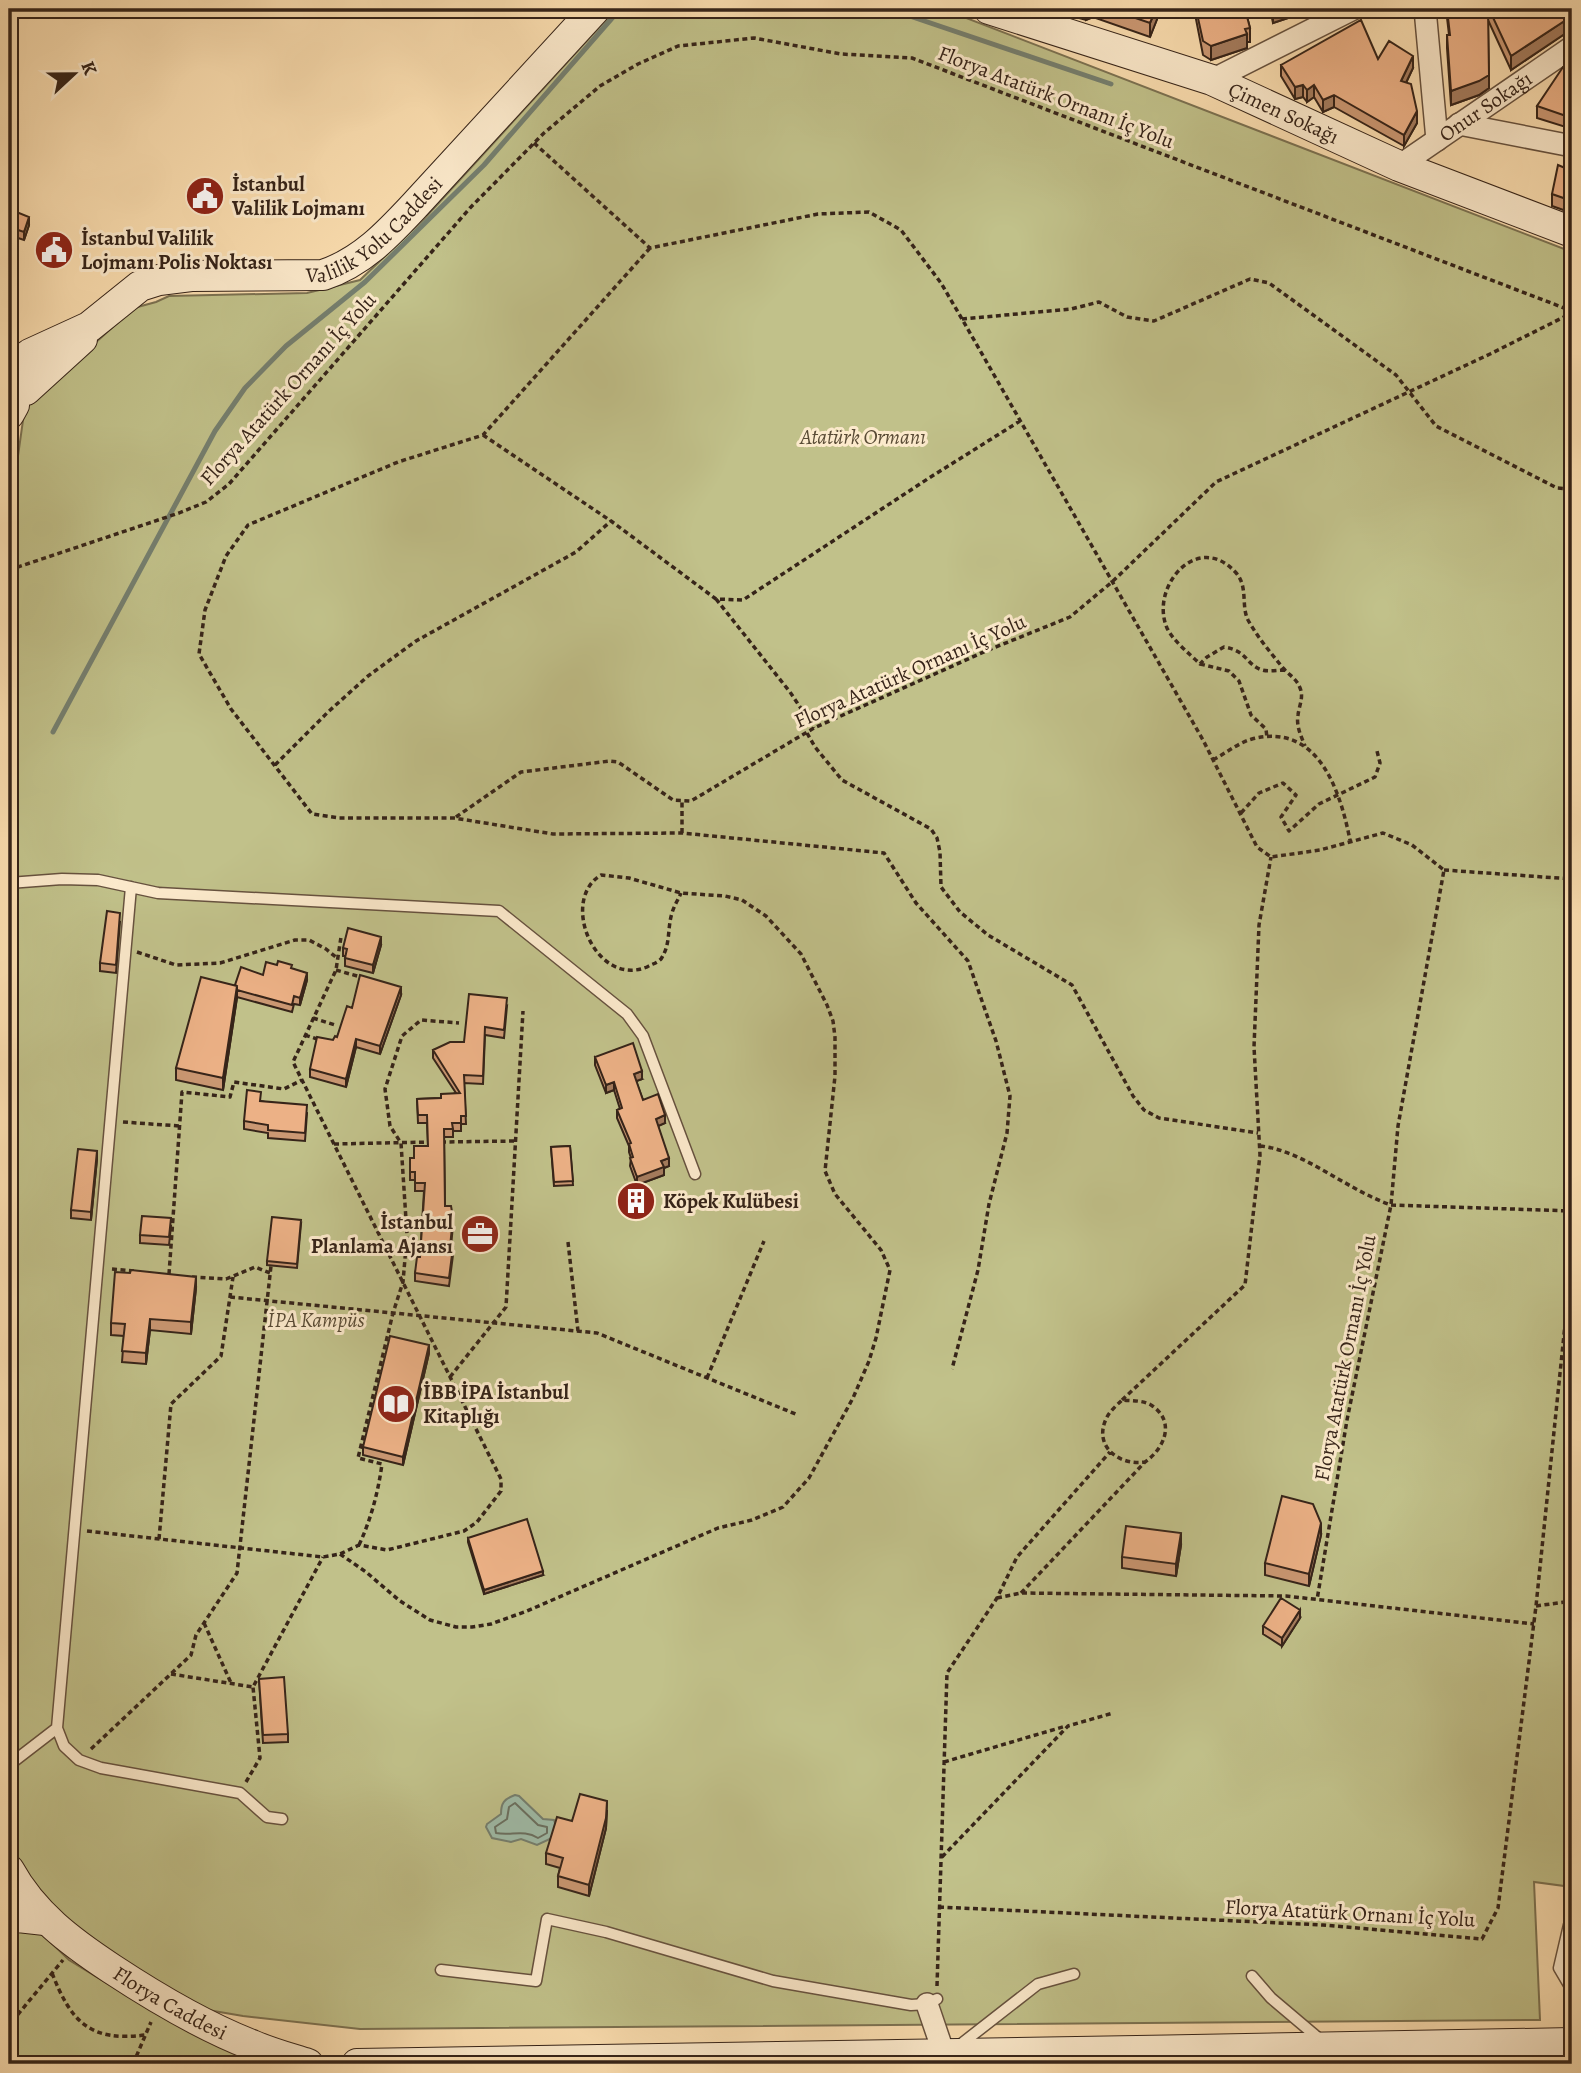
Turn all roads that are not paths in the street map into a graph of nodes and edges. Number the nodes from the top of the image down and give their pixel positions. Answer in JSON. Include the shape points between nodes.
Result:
{"nodes":[{"id":1,"x":595,"y":9,"type":"edge"},
{"id":2,"x":989,"y":9,"type":"edge"},
{"id":3,"x":1353,"y":9,"type":"edge"},
{"id":4,"x":1425,"y":9,"type":"edge"},
{"id":5,"x":1572,"y":47,"type":"edge"},
{"id":6,"x":1212,"y":80,"type":"junction"},
{"id":7,"x":1459,"y":124,"type":"junction"},
{"id":8,"x":1437,"y":140,"type":"junction"},
{"id":9,"x":1572,"y":146,"type":"edge"},
{"id":10,"x":1399,"y":166,"type":"junction"},
{"id":11,"x":1572,"y":232,"type":"edge"},
{"id":12,"x":13,"y":392,"type":"edge"},
{"id":13,"x":9,"y":883,"type":"edge"},
{"id":14,"x":131,"y":887,"type":"junction"},
{"id":15,"x":695,"y":1174,"type":"dead end"},
{"id":16,"x":57,"y":1728,"type":"junction"},
{"id":17,"x":9,"y":1765,"type":"edge"},
{"id":18,"x":282,"y":1819,"type":"dead end"},
{"id":19,"x":9,"y":1870,"type":"edge"},
{"id":20,"x":9,"y":1919,"type":"edge"},
{"id":21,"x":45,"y":1920,"type":"junction"},
{"id":22,"x":1569,"y":1925,"type":"dead end"},
{"id":23,"x":441,"y":1970,"type":"dead end"},
{"id":24,"x":1074,"y":1974,"type":"dead end"},
{"id":25,"x":1252,"y":1976,"type":"dead end"},
{"id":26,"x":1569,"y":1985,"type":"dead end"},
{"id":27,"x":932,"y":2001,"type":"joint"},
{"id":28,"x":1572,"y":2043,"type":"edge"},
{"id":29,"x":1327,"y":2047,"type":"junction"},
{"id":30,"x":946,"y":2054,"type":"junction"},
{"id":31,"x":253,"y":2055,"type":"edge"},
{"id":32,"x":1007,"y":2059,"type":"edge"},
{"id":33,"x":308,"y":2064,"type":"edge"},
{"id":34,"x":357,"y":2064,"type":"edge"},
{"id":35,"x":423,"y":2064,"type":"edge"}],
"edges":[{"from":1,"to":12,"type":"main road","name":"Valilik Yolu Caddesi","via":[[386,236],[361,257],[323,275],[191,276],[140,286]]},
{"from":2,"to":6,"type":"main road","name":"Çimen Sokağı"},
{"from":3,"to":6,"type":"street"},
{"from":4,"to":8,"type":"street"},
{"from":5,"to":7,"type":"street","name":"Onur Sokağı"},
{"from":6,"to":10,"type":"main road","name":"Çimen Sokağı"},
{"from":7,"to":8,"type":"street","name":"Onur Sokağı"},
{"from":7,"to":9,"type":"street"},
{"from":8,"to":10,"type":"street","name":"Onur Sokağı"},
{"from":10,"to":11,"type":"main road","name":"Çimen Sokağı"},
{"from":13,"to":14,"type":"lane","via":[[80,879]]},
{"from":14,"to":15,"type":"lane","via":[[158,893],[499,911],[627,1014],[643,1036]]},
{"from":14,"to":16,"type":"lane"},
{"from":16,"to":17,"type":"lane"},
{"from":16,"to":18,"type":"lane","via":[[65,1746],[79,1760],[240,1793],[267,1816]]},
{"from":19,"to":21,"type":"main road","name":"Florya Caddesi"},
{"from":20,"to":21,"type":"main road"},
{"from":21,"to":31,"type":"main road","name":"Florya Caddesi","via":[[75,1945]]},
{"from":22,"to":26,"type":"lane","via":[[1559,1968]]},
{"from":23,"to":27,"type":"lane","via":[[536,1981],[547,1919],[773,1981],[911,2005]]},
{"from":24,"to":30,"type":"lane","via":[[1038,1984]]},
{"from":25,"to":29,"type":"lane"},
{"from":27,"to":30,"type":"street"},
{"from":28,"to":29,"type":"main road"},
{"from":29,"to":32,"type":"main road"},
{"from":30,"to":32,"type":"main road"},
{"from":30,"to":35,"type":"main road"},
{"from":31,"to":33,"type":"main road","name":"Florya Caddesi"},
{"from":34,"to":35,"type":"main road"}]}
